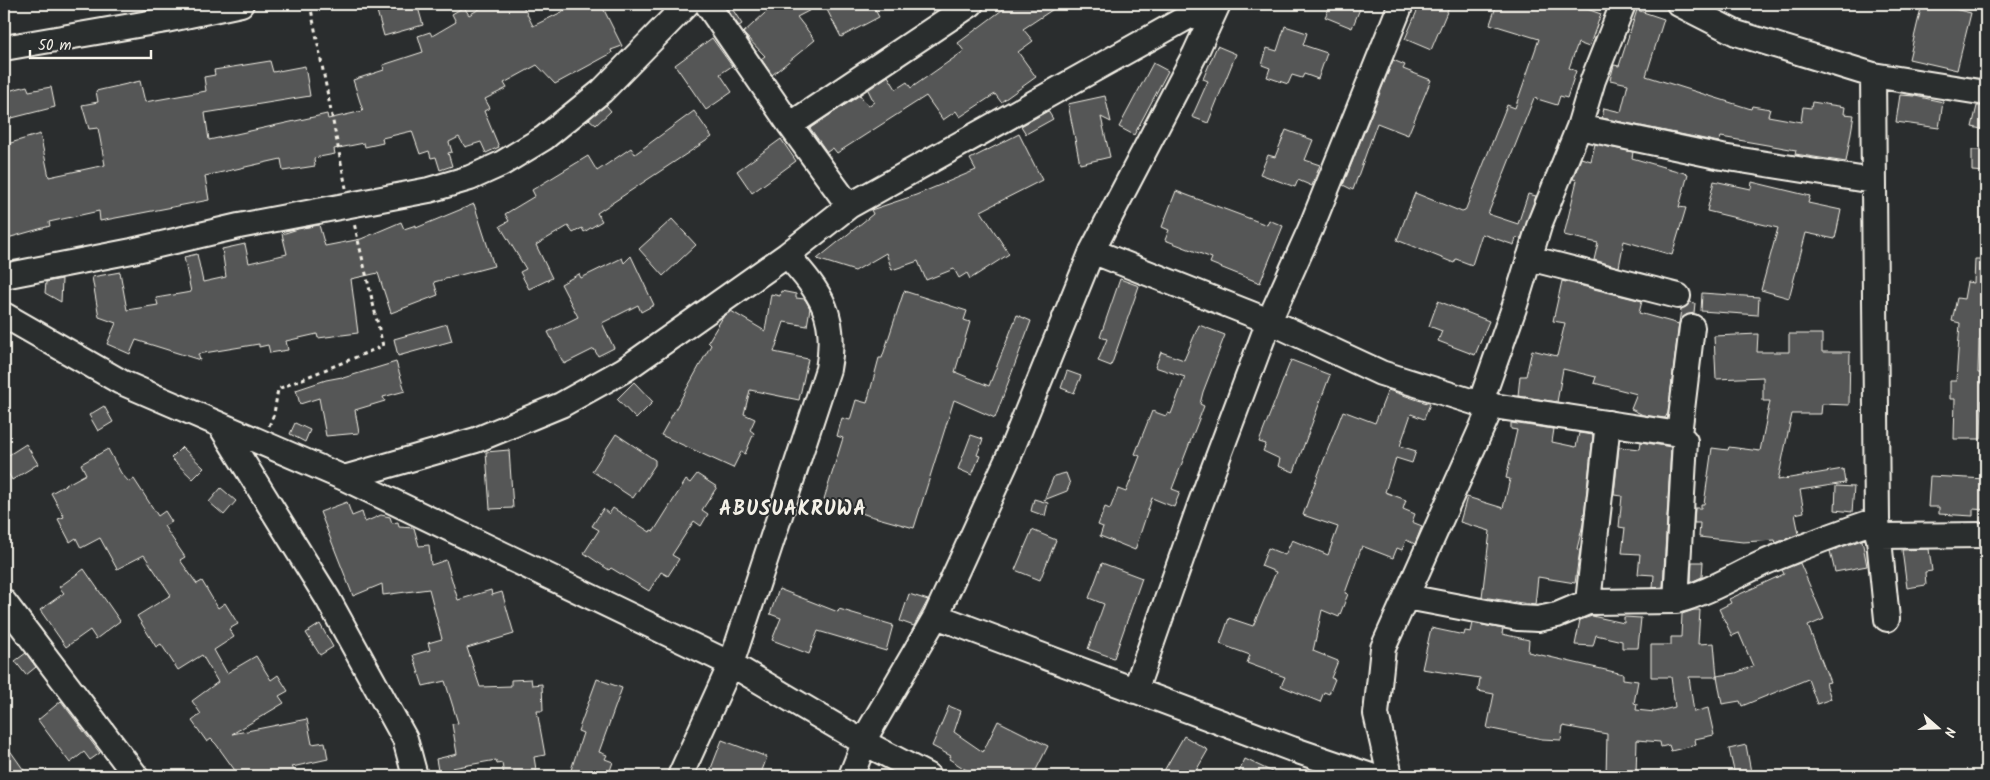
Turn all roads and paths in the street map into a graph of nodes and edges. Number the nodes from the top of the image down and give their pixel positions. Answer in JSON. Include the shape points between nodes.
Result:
{"nodes":[{"id":1,"x":241,"y":4,"type":"edge"},
{"id":2,"x":310,"y":4,"type":"edge"},
{"id":3,"x":687,"y":4,"type":"edge"},
{"id":4,"x":708,"y":4,"type":"edge"},
{"id":5,"x":971,"y":4,"type":"edge"},
{"id":6,"x":1211,"y":4,"type":"edge"},
{"id":7,"x":1218,"y":4,"type":"edge"},
{"id":8,"x":1401,"y":4,"type":"edge"},
{"id":9,"x":1623,"y":4,"type":"edge"},
{"id":10,"x":1679,"y":4,"type":"edge"},
{"id":11,"x":163,"y":12,"type":"edge"},
{"id":12,"x":4,"y":48,"type":"edge"},
{"id":13,"x":1873,"y":75,"type":"junction"},
{"id":14,"x":1986,"y":93,"type":"edge"},
{"id":15,"x":790,"y":125,"type":"junction"},
{"id":16,"x":1579,"y":127,"type":"junction"},
{"id":17,"x":1873,"y":181,"type":"junction"},
{"id":18,"x":350,"y":206,"type":"junction"},
{"id":19,"x":849,"y":206,"type":"junction"},
{"id":20,"x":1092,"y":251,"type":"junction"},
{"id":21,"x":787,"y":254,"type":"junction"},
{"id":22,"x":1529,"y":258,"type":"junction"},
{"id":23,"x":4,"y":276,"type":"edge"},
{"id":24,"x":1678,"y":296,"type":"dead end"},
{"id":25,"x":4,"y":315,"type":"edge"},
{"id":26,"x":1269,"y":321,"type":"junction"},
{"id":27,"x":1692,"y":327,"type":"dead end"},
{"id":28,"x":1486,"y":405,"type":"junction"},
{"id":29,"x":1608,"y":423,"type":"junction"},
{"id":30,"x":220,"y":425,"type":"junction"},
{"id":31,"x":1679,"y":434,"type":"junction"},
{"id":32,"x":262,"y":443,"type":"junction"},
{"id":33,"x":344,"y":478,"type":"junction"},
{"id":34,"x":1878,"y":528,"type":"junction"},
{"id":35,"x":1986,"y":535,"type":"edge"},
{"id":36,"x":1407,"y":597,"type":"junction"},
{"id":37,"x":1676,"y":600,"type":"junction"},
{"id":38,"x":1588,"y":602,"type":"junction"},
{"id":39,"x":5,"y":607,"type":"edge"},
{"id":40,"x":936,"y":616,"type":"junction"},
{"id":41,"x":1886,"y":619,"type":"dead end"},
{"id":42,"x":731,"y":664,"type":"junction"},
{"id":43,"x":1135,"y":691,"type":"junction"},
{"id":44,"x":864,"y":742,"type":"junction"},
{"id":45,"x":136,"y":776,"type":"edge"},
{"id":46,"x":415,"y":776,"type":"edge"},
{"id":47,"x":680,"y":776,"type":"edge"},
{"id":48,"x":851,"y":776,"type":"edge"},
{"id":49,"x":928,"y":776,"type":"edge"},
{"id":50,"x":1371,"y":776,"type":"edge"},
{"id":51,"x":1390,"y":776,"type":"edge"}],
"edges":[{"from":1,"to":11,"type":"street"},
{"from":2,"to":18,"type":"path"},
{"from":3,"to":18,"type":"street","via":[[602,91],[544,138],[501,164],[470,178],[428,190]]},
{"from":4,"to":15,"type":"street"},
{"from":5,"to":15,"type":"street"},
{"from":6,"to":19,"type":"street"},
{"from":7,"to":20,"type":"street"},
{"from":8,"to":26,"type":"street","via":[[1310,230]]},
{"from":9,"to":16,"type":"street","via":[[1593,80]]},
{"from":10,"to":13,"type":"street","via":[[1736,33]]},
{"from":11,"to":12,"type":"street"},
{"from":13,"to":14,"type":"street"},
{"from":13,"to":17,"type":"street"},
{"from":15,"to":19,"type":"street"},
{"from":16,"to":17,"type":"street","via":[[1730,159]]},
{"from":16,"to":22,"type":"street"},
{"from":17,"to":34,"type":"street"},
{"from":18,"to":23,"type":"street"},
{"from":18,"to":32,"type":"path","via":[[383,346],[278,389],[274,414]]},
{"from":19,"to":21,"type":"street"},
{"from":20,"to":26,"type":"street"},
{"from":20,"to":40,"type":"street","via":[[1009,456]]},
{"from":21,"to":33,"type":"street","via":[[624,370],[561,406],[476,440]]},
{"from":21,"to":42,"type":"street","via":[[820,294],[831,331],[831,352]]},
{"from":22,"to":24,"type":"street"},
{"from":22,"to":28,"type":"street"},
{"from":25,"to":30,"type":"street","via":[[121,382]]},
{"from":26,"to":28,"type":"street","via":[[1381,373]]},
{"from":26,"to":43,"type":"street"},
{"from":27,"to":31,"type":"street"},
{"from":28,"to":29,"type":"street"},
{"from":28,"to":36,"type":"street"},
{"from":29,"to":31,"type":"street"},
{"from":29,"to":38,"type":"street"},
{"from":30,"to":32,"type":"street"},
{"from":30,"to":46,"type":"street","via":[[328,599],[404,739]]},
{"from":31,"to":37,"type":"street","via":[[1685,441]]},
{"from":32,"to":33,"type":"street"},
{"from":33,"to":42,"type":"street"},
{"from":34,"to":35,"type":"street"},
{"from":34,"to":37,"type":"street","via":[[1829,536],[1697,596]]},
{"from":34,"to":41,"type":"street"},
{"from":36,"to":38,"type":"street","via":[[1518,618],[1557,615]]},
{"from":36,"to":51,"type":"street","via":[[1383,648],[1376,714]]},
{"from":37,"to":38,"type":"street"},
{"from":39,"to":45,"type":"street"},
{"from":40,"to":43,"type":"street"},
{"from":40,"to":44,"type":"street"},
{"from":42,"to":44,"type":"street"},
{"from":42,"to":47,"type":"street"},
{"from":43,"to":50,"type":"street"},
{"from":44,"to":48,"type":"street"},
{"from":44,"to":49,"type":"street"}]}
